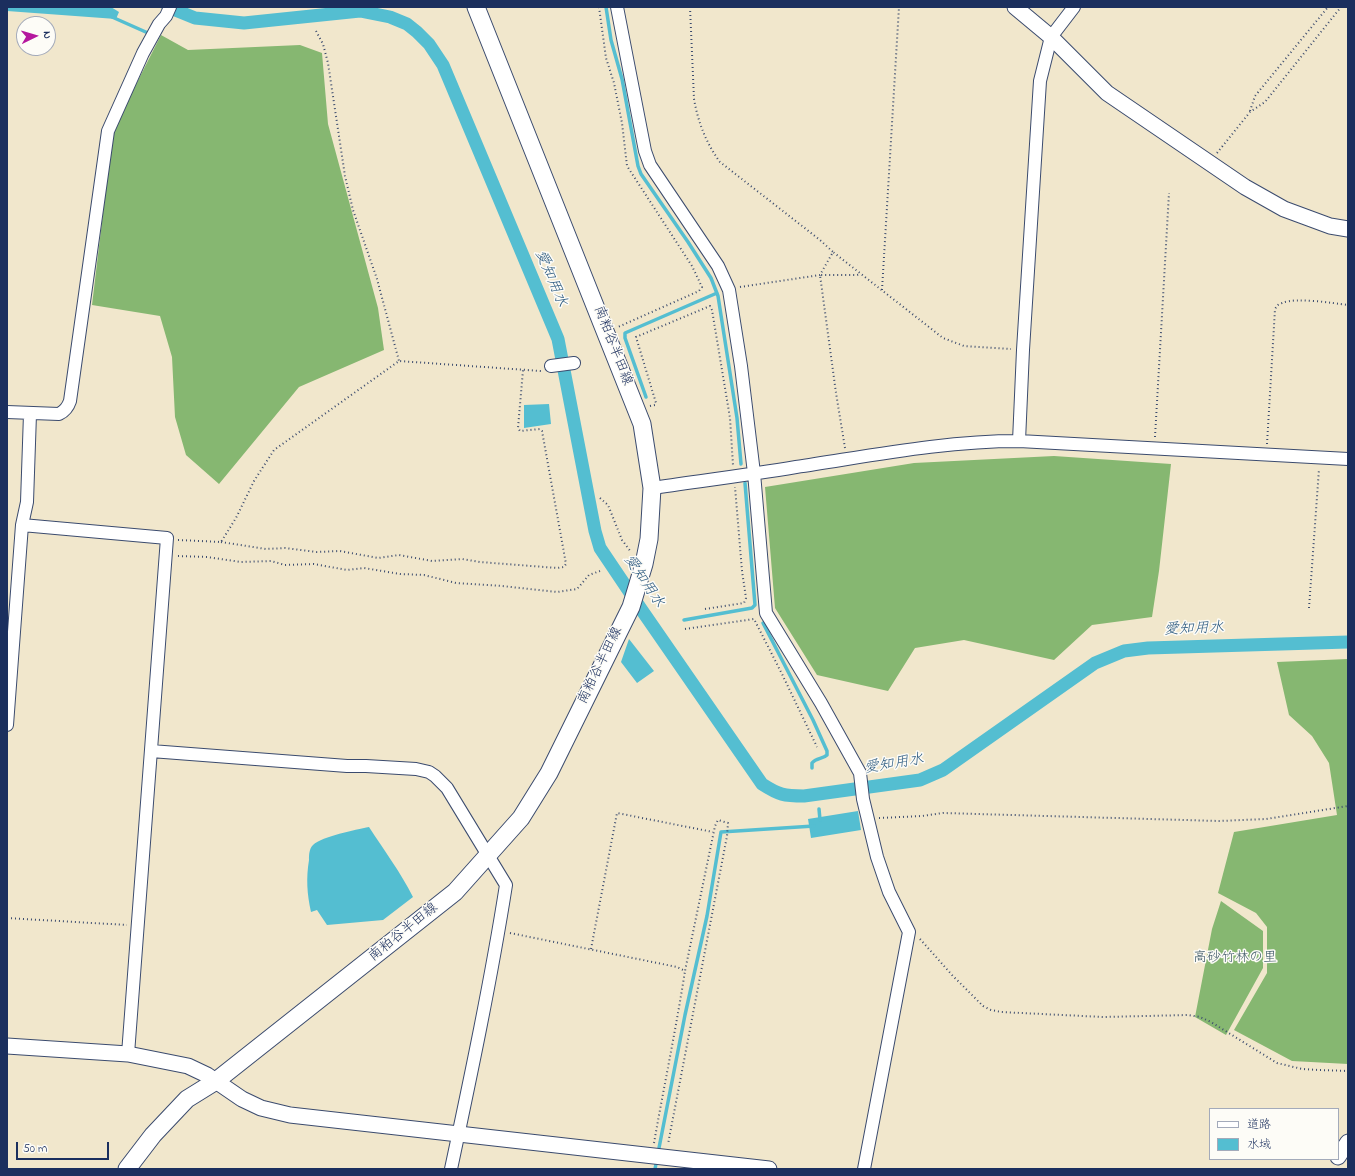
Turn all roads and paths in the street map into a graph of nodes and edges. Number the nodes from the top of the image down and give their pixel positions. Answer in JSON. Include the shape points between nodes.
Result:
{"nodes":[{"id":1,"x":476,"y":7,"type":"edge"},
{"id":2,"x":599,"y":7,"type":"edge"},
{"id":3,"x":617,"y":7,"type":"edge"},
{"id":4,"x":690,"y":7,"type":"edge"},
{"id":5,"x":899,"y":7,"type":"edge"},
{"id":6,"x":1015,"y":7,"type":"edge"},
{"id":7,"x":1074,"y":7,"type":"edge"},
{"id":8,"x":1328,"y":7,"type":"edge"},
{"id":9,"x":1341,"y":7,"type":"edge"},
{"id":10,"x":168,"y":11,"type":"edge"},
{"id":11,"x":316,"y":31,"type":"dead end"},
{"id":12,"x":1051,"y":37,"type":"junction"},
{"id":13,"x":1250,"y":112,"type":"junction"},
{"id":14,"x":1208,"y":163,"type":"junction"},
{"id":15,"x":1169,"y":193,"type":"dead end"},
{"id":16,"x":1348,"y":229,"type":"edge"},
{"id":17,"x":832,"y":252,"type":"junction"},
{"id":18,"x":861,"y":273,"type":"junction"},
{"id":19,"x":820,"y":275,"type":"junction"},
{"id":20,"x":729,"y":288,"type":"junction"},
{"id":21,"x":882,"y":290,"type":"junction"},
{"id":22,"x":1348,"y":305,"type":"edge"},
{"id":23,"x":606,"y":331,"type":"junction"},
{"id":24,"x":1023,"y":350,"type":"junction"},
{"id":25,"x":399,"y":360,"type":"junction"},
{"id":26,"x":574,"y":363,"type":"dead end"},
{"id":27,"x":551,"y":366,"type":"joint"},
{"id":28,"x":523,"y":370,"type":"junction"},
{"id":29,"x":637,"y":410,"type":"junction"},
{"id":30,"x":7,"y":412,"type":"edge"},
{"id":31,"x":30,"y":414,"type":"junction"},
{"id":32,"x":1019,"y":441,"type":"junction"},
{"id":33,"x":1155,"y":448,"type":"junction"},
{"id":34,"x":1266,"y":454,"type":"junction"},
{"id":35,"x":1320,"y":458,"type":"junction"},
{"id":36,"x":847,"y":459,"type":"junction"},
{"id":37,"x":1348,"y":459,"type":"edge"},
{"id":38,"x":754,"y":473,"type":"junction"},
{"id":39,"x":734,"y":476,"type":"junction"},
{"id":40,"x":652,"y":488,"type":"junction"},
{"id":41,"x":600,"y":498,"type":"dead end"},
{"id":42,"x":22,"y":525,"type":"junction"},
{"id":43,"x":167,"y":538,"type":"junction"},
{"id":44,"x":221,"y":542,"type":"junction"},
{"id":45,"x":166,"y":556,"type":"junction"},
{"id":46,"x":646,"y":556,"type":"junction"},
{"id":47,"x":600,"y":570,"type":"dead end"},
{"id":48,"x":1309,"y":608,"type":"dead end"},
{"id":49,"x":705,"y":609,"type":"dead end"},
{"id":50,"x":768,"y":615,"type":"junction"},
{"id":51,"x":754,"y":618,"type":"junction"},
{"id":52,"x":685,"y":630,"type":"dead end"},
{"id":53,"x":7,"y":725,"type":"edge"},
{"id":54,"x":817,"y":747,"type":"dead end"},
{"id":55,"x":151,"y":751,"type":"junction"},
{"id":56,"x":1348,"y":806,"type":"edge"},
{"id":57,"x":868,"y":820,"type":"junction"},
{"id":58,"x":713,"y":832,"type":"junction"},
{"id":59,"x":488,"y":854,"type":"junction"},
{"id":60,"x":7,"y":918,"type":"edge"},
{"id":61,"x":138,"y":925,"type":"junction"},
{"id":62,"x":499,"y":931,"type":"junction"},
{"id":63,"x":910,"y":932,"type":"junction"},
{"id":64,"x":591,"y":950,"type":"junction"},
{"id":65,"x":685,"y":971,"type":"junction"},
{"id":66,"x":7,"y":1046,"type":"edge"},
{"id":67,"x":128,"y":1054,"type":"junction"},
{"id":68,"x":1348,"y":1071,"type":"edge"},
{"id":69,"x":216,"y":1081,"type":"junction"},
{"id":70,"x":459,"y":1134,"type":"junction"},
{"id":71,"x":1348,"y":1142,"type":"edge"},
{"id":72,"x":1339,"y":1155,"type":"edge"},
{"id":73,"x":658,"y":1157,"type":"junction"},
{"id":74,"x":1336,"y":1160,"type":"edge"},
{"id":75,"x":127,"y":1169,"type":"edge"},
{"id":76,"x":452,"y":1169,"type":"edge"},
{"id":77,"x":768,"y":1169,"type":"edge"},
{"id":78,"x":864,"y":1169,"type":"edge"},
{"id":79,"x":1330,"y":1169,"type":"edge"}],
"edges":[{"from":1,"to":23,"type":"main road","name":"南粕谷半田線"},
{"from":2,"to":23,"type":"path","via":[[606,58],[622,123],[627,166],[692,266],[702,287],[699,291]]},
{"from":3,"to":20,"type":"street","via":[[650,165],[718,266]]},
{"from":4,"to":17,"type":"path","via":[[694,99],[702,130],[712,152],[720,162]]},
{"from":5,"to":21,"type":"path"},
{"from":6,"to":12,"type":"street"},
{"from":7,"to":12,"type":"street"},
{"from":8,"to":13,"type":"path","via":[[1255,96]]},
{"from":9,"to":13,"type":"path","via":[[1265,102]]},
{"from":10,"to":31,"type":"street","via":[[144,53],[108,131],[70,401],[64,412],[59,414]]},
{"from":11,"to":25,"type":"path","via":[[324,44],[328,63],[345,176],[353,210],[377,280]]},
{"from":12,"to":14,"type":"street","via":[[1107,93]]},
{"from":12,"to":24,"type":"street","via":[[1040,81]]},
{"from":13,"to":14,"type":"path"},
{"from":14,"to":16,"type":"street","via":[[1284,209],[1330,226]]},
{"from":15,"to":33,"type":"path"},
{"from":17,"to":18,"type":"path"},
{"from":17,"to":19,"type":"path"},
{"from":18,"to":19,"type":"path"},
{"from":18,"to":21,"type":"path"},
{"from":19,"to":20,"type":"path"},
{"from":19,"to":36,"type":"path"},
{"from":20,"to":38,"type":"street"},
{"from":21,"to":24,"type":"path","via":[[943,338],[964,346]]},
{"from":22,"to":34,"type":"path","via":[[1295,301],[1283,302],[1275,309]]},
{"from":23,"to":29,"type":"main road","name":"南粕谷半田線"},
{"from":24,"to":32,"type":"street"},
{"from":25,"to":28,"type":"path"},
{"from":25,"to":44,"type":"path","via":[[274,450]]},
{"from":26,"to":27,"type":"street"},
{"from":27,"to":28,"type":"path","via":[[541,371]]},
{"from":28,"to":44,"type":"path","via":[[518,428],[520,431],[542,431],[566,564],[564,567],[462,559],[432,561],[399,556],[378,558],[340,551],[266,549]]},
{"from":29,"to":39,"type":"path","via":[[655,405],[656,402],[636,337],[710,306],[730,418]]},
{"from":29,"to":40,"type":"main road","name":"南粕谷半田線","via":[[642,424]]},
{"from":30,"to":31,"type":"street"},
{"from":31,"to":42,"type":"street","via":[[27,502]]},
{"from":32,"to":33,"type":"street"},
{"from":32,"to":36,"type":"street","via":[[917,448]]},
{"from":33,"to":34,"type":"street"},
{"from":34,"to":35,"type":"street"},
{"from":35,"to":37,"type":"street"},
{"from":35,"to":48,"type":"path"},
{"from":36,"to":38,"type":"street"},
{"from":38,"to":39,"type":"street"},
{"from":38,"to":50,"type":"street","via":[[765,605]]},
{"from":39,"to":40,"type":"street"},
{"from":39,"to":49,"type":"path","via":[[746,598],[744,603]]},
{"from":40,"to":46,"type":"main road","name":"南粕谷半田線"},
{"from":41,"to":46,"type":"path","via":[[608,505],[622,540],[629,550],[634,554]]},
{"from":42,"to":43,"type":"street"},
{"from":42,"to":53,"type":"street"},
{"from":43,"to":44,"type":"path"},
{"from":43,"to":45,"type":"street"},
{"from":45,"to":47,"type":"path","via":[[207,557],[241,562],[271,561],[285,565],[314,564],[347,570],[364,568],[400,574],[424,574],[456,583],[557,592],[577,589],[589,575]]},
{"from":45,"to":55,"type":"street"},
{"from":46,"to":59,"type":"main road","name":"南粕谷半田線","via":[[631,607],[549,773],[521,818]]},
{"from":50,"to":51,"type":"path"},
{"from":50,"to":57,"type":"street","via":[[860,773]]},
{"from":51,"to":52,"type":"path"},
{"from":51,"to":54,"type":"path"},
{"from":55,"to":59,"type":"street","via":[[416,769],[429,772],[447,788]]},
{"from":55,"to":61,"type":"street"},
{"from":56,"to":57,"type":"path","via":[[1266,819],[1219,821],[943,813]]},
{"from":57,"to":63,"type":"street","via":[[889,892]]},
{"from":58,"to":64,"type":"path","via":[[617,813]]},
{"from":58,"to":65,"type":"path"},
{"from":58,"to":73,"type":"path","via":[[718,820],[728,823],[714,904]]},
{"from":59,"to":62,"type":"street","via":[[506,885]]},
{"from":59,"to":69,"type":"main road","name":"南粕谷半田線","via":[[456,892]]},
{"from":60,"to":61,"type":"path"},
{"from":61,"to":67,"type":"street"},
{"from":62,"to":64,"type":"path"},
{"from":62,"to":70,"type":"street"},
{"from":63,"to":68,"type":"path","via":[[917,935],[952,975],[983,1006],[991,1010],[1103,1017],[1200,1017],[1277,1063],[1302,1069]]},
{"from":63,"to":78,"type":"street"},
{"from":64,"to":65,"type":"path","via":[[678,967]]},
{"from":65,"to":73,"type":"path","via":[[664,1082]]},
{"from":66,"to":67,"type":"street"},
{"from":67,"to":69,"type":"street","via":[[188,1066]]},
{"from":69,"to":70,"type":"street","via":[[242,1099],[261,1108],[290,1115]]},
{"from":69,"to":75,"type":"main road","name":"南粕谷半田線","via":[[187,1099]]},
{"from":70,"to":73,"type":"street"},
{"from":70,"to":76,"type":"street"},
{"from":71,"to":72,"type":"street"},
{"from":73,"to":77,"type":"street"},
{"from":74,"to":79,"type":"street"}]}
